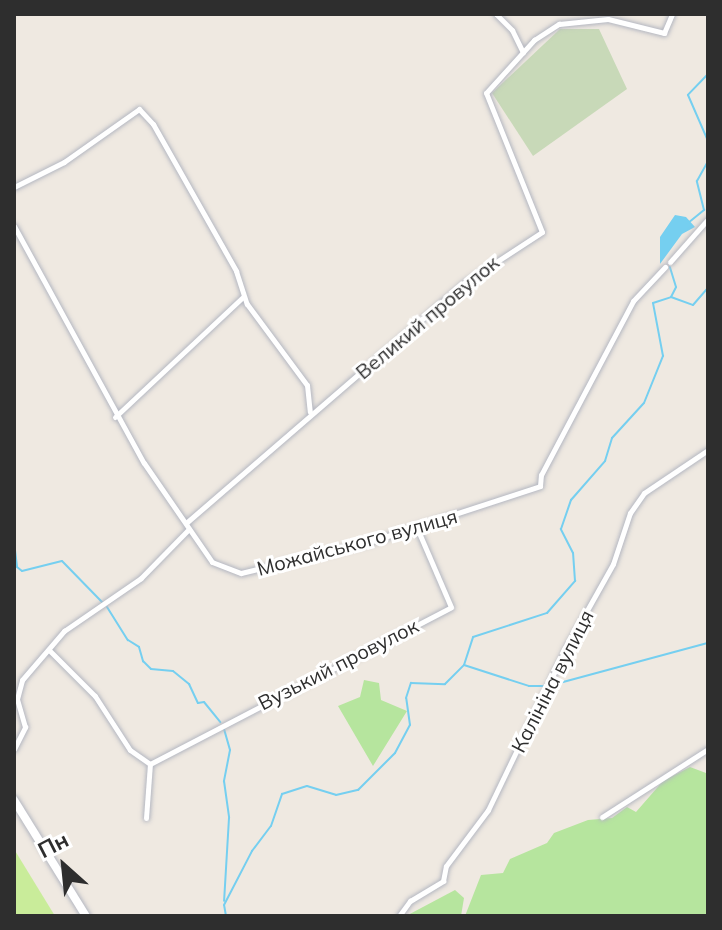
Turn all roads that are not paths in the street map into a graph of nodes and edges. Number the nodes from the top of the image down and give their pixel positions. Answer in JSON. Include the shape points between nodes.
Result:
{"nodes":[{"id":1,"x":496,"y":14,"type":"edge"},
{"id":2,"x":672,"y":14,"type":"edge"},
{"id":3,"x":523,"y":53,"type":"junction"},
{"id":4,"x":14,"y":187,"type":"edge"},
{"id":5,"x":708,"y":219,"type":"edge"},
{"id":6,"x":14,"y":226,"type":"edge"},
{"id":7,"x":243,"y":297,"type":"junction"},
{"id":8,"x":310,"y":413,"type":"junction"},
{"id":9,"x":115,"y":417,"type":"junction"},
{"id":10,"x":708,"y":450,"type":"edge"},
{"id":11,"x":187,"y":526,"type":"junction"},
{"id":12,"x":417,"y":528,"type":"junction"},
{"id":13,"x":49,"y":650,"type":"junction"},
{"id":14,"x":14,"y":749,"type":"edge"},
{"id":15,"x":708,"y":749,"type":"edge"},
{"id":16,"x":150,"y":764,"type":"junction"},
{"id":17,"x":14,"y":800,"type":"edge"},
{"id":18,"x":602,"y":817,"type":"dead end"},
{"id":19,"x":146,"y":818,"type":"dead end"},
{"id":20,"x":86,"y":916,"type":"edge"},
{"id":21,"x":399,"y":916,"type":"edge"}],
"edges":[{"from":1,"to":3,"type":"street","via":[[512,30]]},
{"from":2,"to":3,"type":"street","name":"Великий провулок","via":[[664,33],[608,19],[559,24]]},
{"from":3,"to":8,"type":"street","name":"Великий провулок","via":[[486,93],[542,232],[464,283]]},
{"from":4,"to":7,"type":"street","via":[[64,162],[139,109],[153,124],[236,271]]},
{"from":5,"to":12,"type":"street","name":"Можайського вулиця","via":[[633,301],[541,475],[540,486]]},
{"from":6,"to":9,"type":"street","name":"Можайського вулиця"},
{"from":7,"to":8,"type":"street","via":[[307,385]]},
{"from":7,"to":9,"type":"street"},
{"from":8,"to":11,"type":"street","name":"Великий провулок"},
{"from":9,"to":11,"type":"street","name":"Можайського вулиця"},
{"from":10,"to":21,"type":"street","name":"Калініна вулиця","via":[[644,493],[630,513],[613,564],[488,810],[446,866],[443,881],[410,901]]},
{"from":11,"to":12,"type":"street","name":"Можайського вулиця","via":[[212,562],[241,573]]},
{"from":11,"to":13,"type":"street","name":"Великий провулок","via":[[141,578],[71,625]]},
{"from":12,"to":16,"type":"street","name":"Вузький провулок","via":[[451,607]]},
{"from":13,"to":14,"type":"street","name":"Великий провулок","via":[[22,680],[17,699],[25,727]]},
{"from":13,"to":16,"type":"street","via":[[95,696],[130,750]]},
{"from":15,"to":18,"type":"street"},
{"from":16,"to":19,"type":"street"},
{"from":17,"to":20,"type":"main road"}]}
